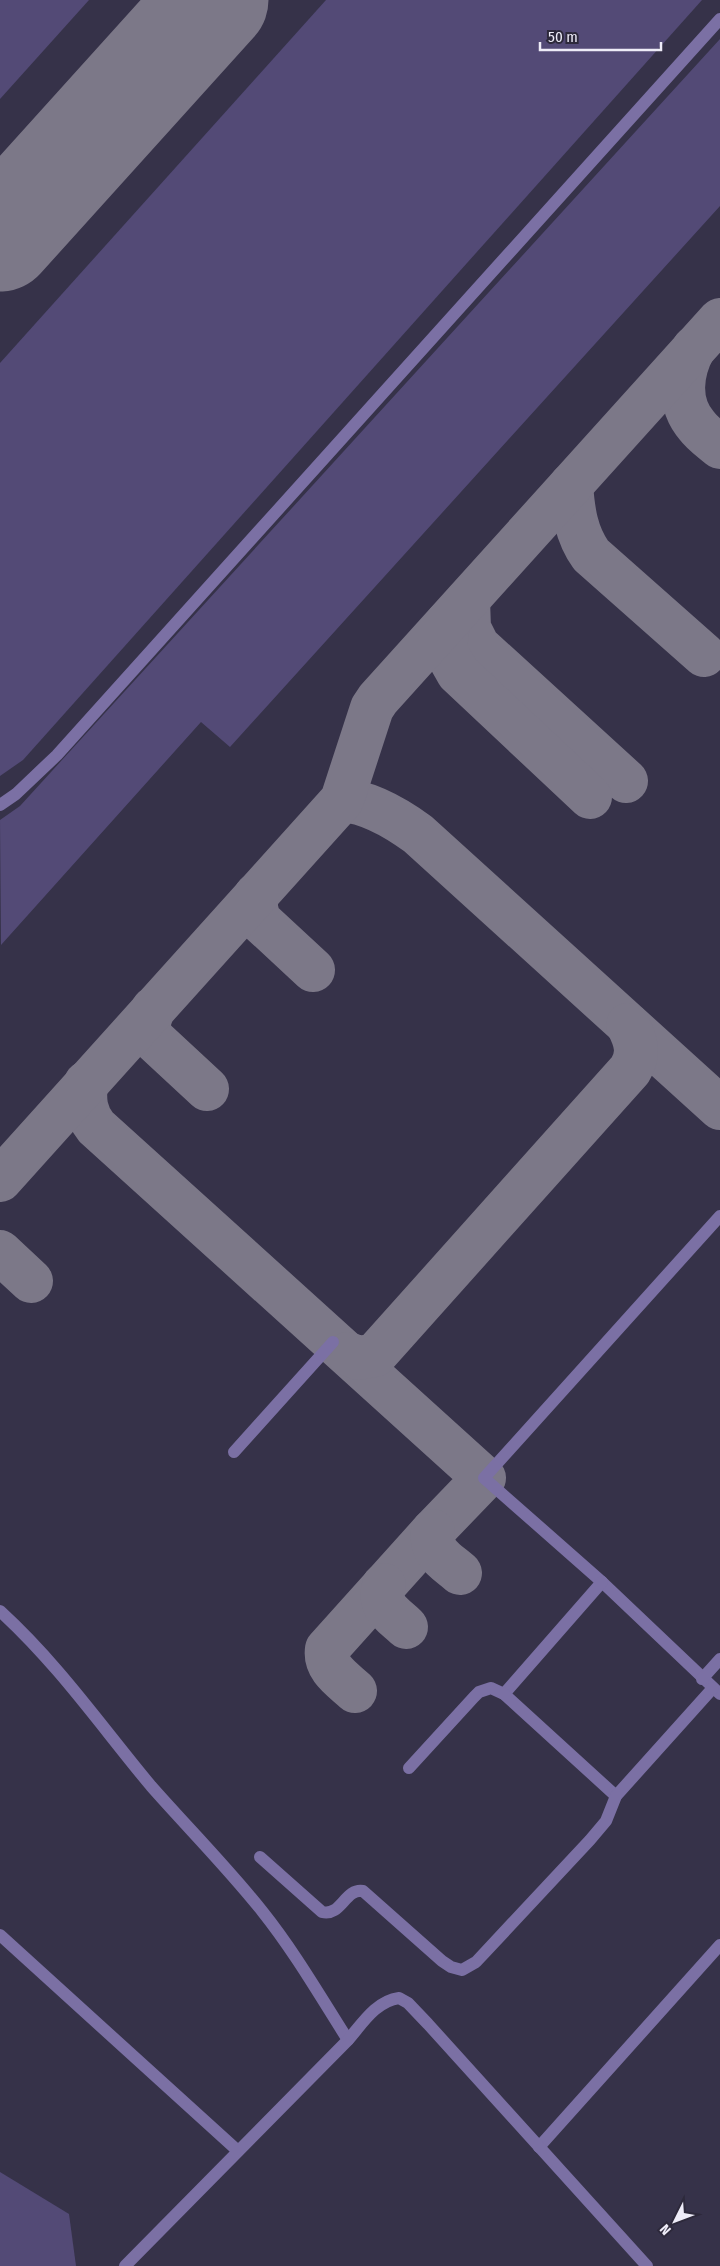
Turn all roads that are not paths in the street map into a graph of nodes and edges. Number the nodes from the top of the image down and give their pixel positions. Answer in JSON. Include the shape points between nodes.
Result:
{"nodes":[{"id":1,"x":720,"y":19,"type":"edge"},
{"id":2,"x":0,"y":804,"type":"edge"},
{"id":3,"x":720,"y":1216,"type":"edge"},
{"id":4,"x":333,"y":1342,"type":"dead end"},
{"id":5,"x":234,"y":1452,"type":"dead end"},
{"id":6,"x":602,"y":1582,"type":"junction"},
{"id":7,"x":0,"y":1611,"type":"edge"},
{"id":8,"x":720,"y":1659,"type":"edge"},
{"id":9,"x":702,"y":1679,"type":"junction"},
{"id":10,"x":716,"y":1691,"type":"edge"},
{"id":11,"x":504,"y":1694,"type":"junction"},
{"id":12,"x":409,"y":1768,"type":"dead end"},
{"id":13,"x":616,"y":1796,"type":"junction"},
{"id":14,"x":260,"y":1857,"type":"dead end"},
{"id":15,"x":0,"y":1935,"type":"edge"},
{"id":16,"x":720,"y":1945,"type":"edge"},
{"id":17,"x":348,"y":2040,"type":"junction"},
{"id":18,"x":539,"y":2147,"type":"junction"},
{"id":19,"x":238,"y":2151,"type":"junction"},
{"id":20,"x":125,"y":2266,"type":"edge"},
{"id":21,"x":647,"y":2266,"type":"edge"}],
"edges":[{"from":1,"to":2,"type":"lane","via":[[57,755],[16,794]]},
{"from":3,"to":6,"type":"lane","via":[[484,1478]]},
{"from":4,"to":5,"type":"lane"},
{"from":6,"to":9,"type":"lane"},
{"from":6,"to":11,"type":"lane"},
{"from":7,"to":17,"type":"lane","via":[[69,1682],[151,1786],[262,1912],[290,1949]]},
{"from":8,"to":9,"type":"lane"},
{"from":9,"to":10,"type":"lane"},
{"from":10,"to":13,"type":"lane"},
{"from":11,"to":12,"type":"lane","via":[[491,1688],[479,1692]]},
{"from":11,"to":13,"type":"lane"},
{"from":13,"to":14,"type":"lane","via":[[606,1821],[590,1840],[476,1962],[462,1970],[442,1961],[363,1891],[354,1893],[336,1911],[327,1914]]},
{"from":15,"to":19,"type":"lane"},
{"from":16,"to":18,"type":"lane"},
{"from":17,"to":18,"type":"lane","via":[[377,2008],[392,1999],[403,1999]]},
{"from":17,"to":19,"type":"lane"},
{"from":18,"to":21,"type":"lane"},
{"from":19,"to":20,"type":"lane"}]}
